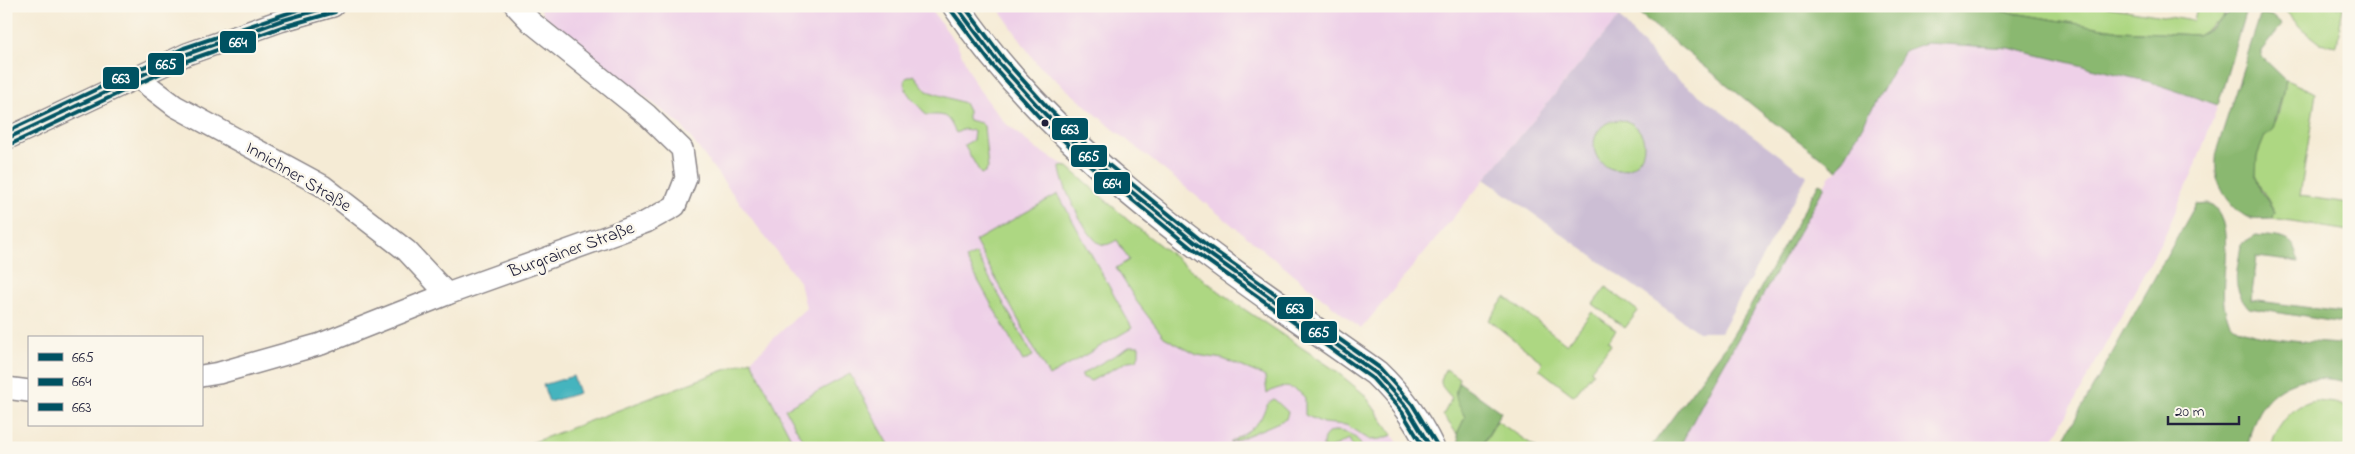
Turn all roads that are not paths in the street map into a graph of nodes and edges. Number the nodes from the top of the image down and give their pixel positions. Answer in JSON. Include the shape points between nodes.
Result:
{"nodes":[{"id":1,"x":333,"y":6,"type":"edge"},
{"id":2,"x":516,"y":6,"type":"edge"},
{"id":3,"x":956,"y":6,"type":"edge"},
{"id":4,"x":137,"y":77,"type":"junction"},
{"id":5,"x":6,"y":139,"type":"edge"},
{"id":6,"x":447,"y":294,"type":"junction"},
{"id":7,"x":202,"y":376,"type":"edge"},
{"id":8,"x":6,"y":388,"type":"edge"},
{"id":9,"x":28,"y":392,"type":"edge"},
{"id":10,"x":1431,"y":448,"type":"edge"}],
"edges":[{"from":1,"to":4,"type":"street","via":[[197,51]]},
{"from":2,"to":6,"type":"street","name":"Burgrainer Straße","via":[[647,115],[682,149],[686,178],[675,206],[646,222]]},
{"from":3,"to":10,"type":"street","via":[[992,54],[1071,139],[1188,238],[1376,373],[1409,408]]},
{"from":4,"to":5,"type":"street"},
{"from":4,"to":6,"type":"street","name":"Innichner Straße","via":[[174,106],[323,186],[407,251]]},
{"from":6,"to":7,"type":"street","name":"Burgrainer Straße","via":[[321,344]]},
{"from":8,"to":9,"type":"street"}]}
